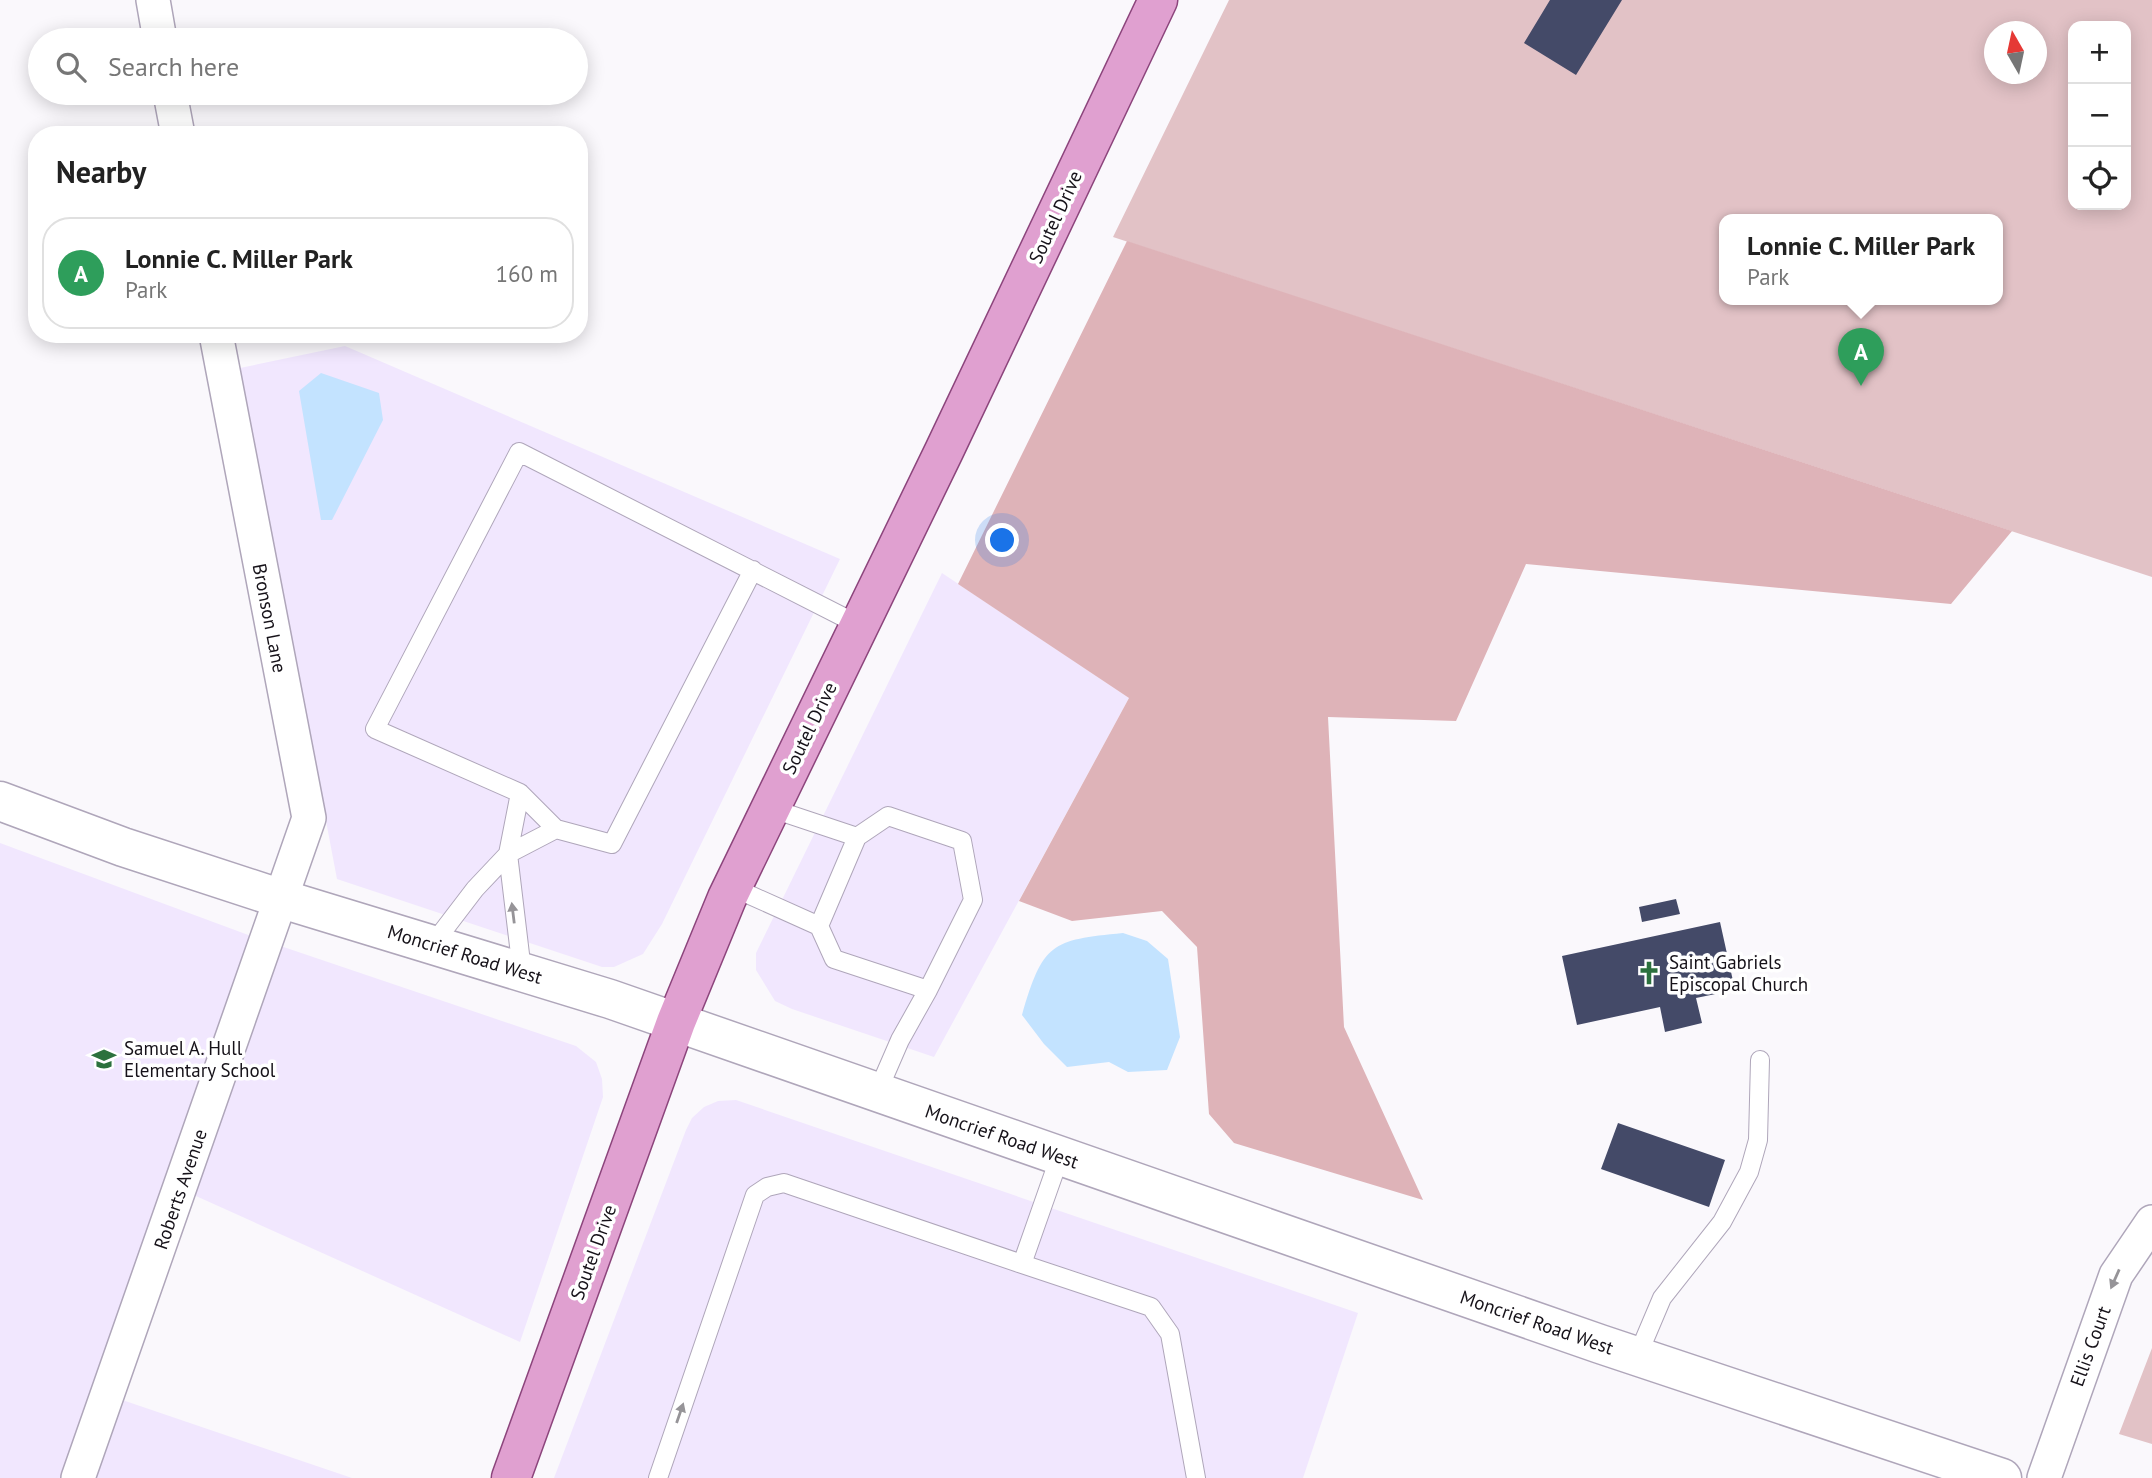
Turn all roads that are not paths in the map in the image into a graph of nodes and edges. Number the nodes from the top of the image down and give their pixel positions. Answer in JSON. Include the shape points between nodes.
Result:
{"nodes":[{"id":1,"x":153,"y":0,"type":"edge"},
{"id":2,"x":1158,"y":0,"type":"edge"},
{"id":3,"x":158,"y":28,"type":"edge"},
{"id":4,"x":172,"y":105,"type":"edge"},
{"id":5,"x":176,"y":126,"type":"edge"},
{"id":6,"x":218,"y":343,"type":"edge"},
{"id":7,"x":753,"y":570,"type":"junction"},
{"id":8,"x":859,"y":625,"type":"junction"},
{"id":9,"x":520,"y":793,"type":"junction"},
{"id":10,"x":0,"y":801,"type":"edge"},
{"id":11,"x":770,"y":808,"type":"junction"},
{"id":12,"x":556,"y":829,"type":"junction"},
{"id":13,"x":857,"y":837,"type":"junction"},
{"id":14,"x":508,"y":854,"type":"junction"},
{"id":15,"x":732,"y":887,"type":"junction"},
{"id":16,"x":282,"y":899,"type":"junction"},
{"id":17,"x":819,"y":926,"type":"junction"},
{"id":18,"x":433,"y":944,"type":"junction"},
{"id":19,"x":522,"y":971,"type":"junction"},
{"id":20,"x":928,"y":990,"type":"junction"},
{"id":21,"x":677,"y":1022,"type":"junction"},
{"id":22,"x":1760,"y":1060,"type":"dead end"},
{"id":23,"x":877,"y":1093,"type":"junction"},
{"id":24,"x":1060,"y":1156,"type":"junction"},
{"id":25,"x":2152,"y":1222,"type":"edge"},
{"id":26,"x":1022,"y":1264,"type":"junction"},
{"id":27,"x":1637,"y":1357,"type":"junction"},
{"id":28,"x":78,"y":1478,"type":"edge"},
{"id":29,"x":510,"y":1478,"type":"edge"},
{"id":30,"x":658,"y":1478,"type":"edge"},
{"id":31,"x":1196,"y":1478,"type":"edge"},
{"id":32,"x":2002,"y":1478,"type":"edge"},
{"id":33,"x":2044,"y":1478,"type":"edge"}],
"edges":[{"from":1,"to":3,"type":"street"},
{"from":2,"to":8,"type":"main road","name":"Soutel Drive"},
{"from":4,"to":5,"type":"street"},
{"from":6,"to":16,"type":"street","name":"Bronson Lane","via":[[309,818]]},
{"from":7,"to":8,"type":"lane"},
{"from":7,"to":9,"type":"lane","via":[[519,452],[375,729]]},
{"from":7,"to":12,"type":"lane","via":[[612,844]]},
{"from":8,"to":11,"type":"main road","name":"Soutel Drive"},
{"from":9,"to":12,"type":"lane"},
{"from":9,"to":14,"type":"lane"},
{"from":10,"to":16,"type":"main road","name":"Moncrief Road West"},
{"from":11,"to":13,"type":"lane"},
{"from":11,"to":15,"type":"main road","name":"Soutel Drive"},
{"from":12,"to":14,"type":"lane"},
{"from":13,"to":17,"type":"lane"},
{"from":13,"to":20,"type":"lane","via":[[888,816],[962,841],[973,900]]},
{"from":14,"to":18,"type":"lane"},
{"from":19,"to":14,"type":"lane","one_way":true},
{"from":15,"to":17,"type":"lane"},
{"from":15,"to":21,"type":"main road","name":"Soutel Drive"},
{"from":16,"to":18,"type":"main road","name":"Moncrief Road West"},
{"from":16,"to":28,"type":"street","name":"Roberts Avenue"},
{"from":17,"to":20,"type":"lane","via":[[834,959]]},
{"from":18,"to":19,"type":"main road","name":"Moncrief Road West"},
{"from":19,"to":21,"type":"main road","name":"Moncrief Road West"},
{"from":20,"to":23,"type":"lane"},
{"from":21,"to":23,"type":"main road","name":"Moncrief Road West"},
{"from":21,"to":29,"type":"main road","name":"Soutel Drive"},
{"from":22,"to":27,"type":"lane","via":[[1758,1140],[1749,1172],[1722,1222],[1662,1298]]},
{"from":23,"to":24,"type":"main road","name":"Moncrief Road West"},
{"from":24,"to":26,"type":"lane"},
{"from":24,"to":27,"type":"main road","name":"Moncrief Road West"},
{"from":25,"to":33,"type":"street","name":"Ellis Court","one_way":true,"via":[[2116,1275]]},
{"from":30,"to":26,"type":"lane","one_way":true,"via":[[755,1195],[766,1186],[784,1183]]},
{"from":26,"to":31,"type":"lane","via":[[1151,1307],[1170,1334]]},
{"from":27,"to":32,"type":"main road","name":"Moncrief Road West"}]}
